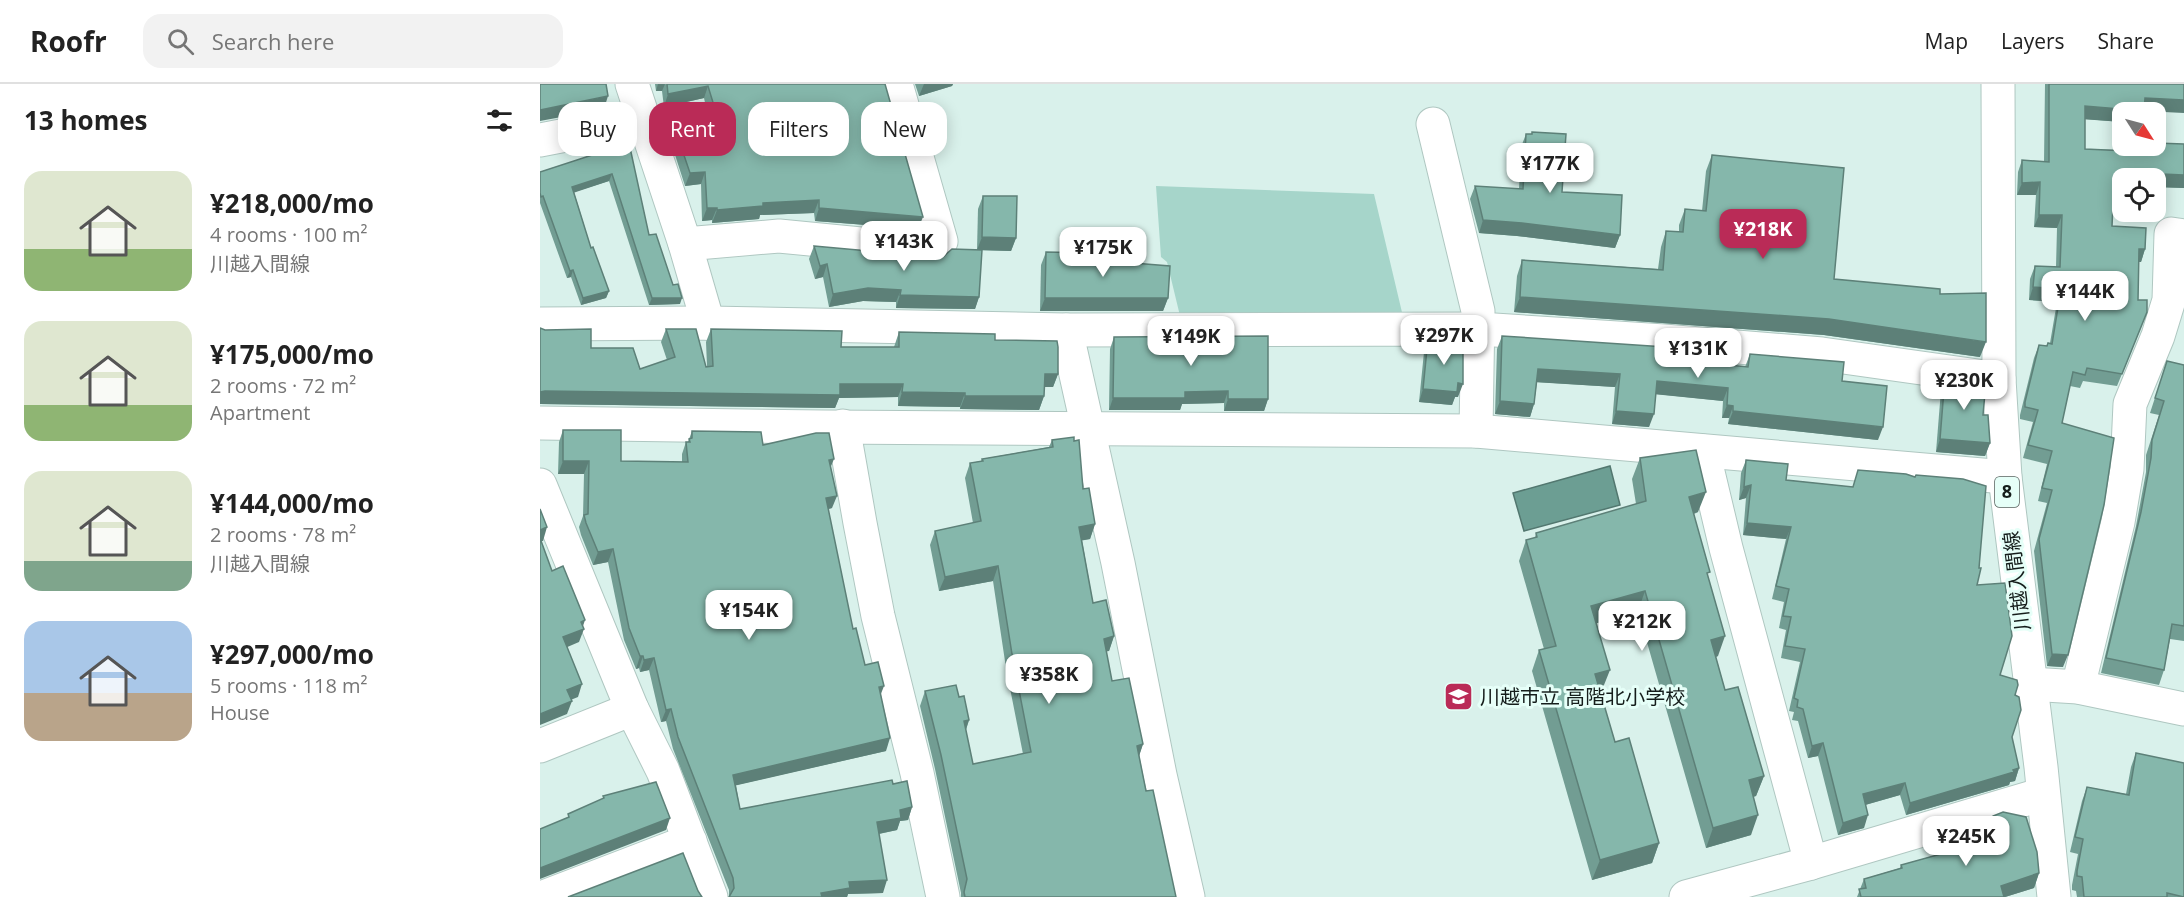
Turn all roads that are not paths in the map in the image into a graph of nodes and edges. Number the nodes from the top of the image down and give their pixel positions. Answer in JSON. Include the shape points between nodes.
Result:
{"nodes":[{"id":1,"x":632,"y":84,"type":"edge"},
{"id":2,"x":896,"y":84,"type":"edge"},
{"id":3,"x":1998,"y":84,"type":"edge"},
{"id":4,"x":643,"y":120,"type":"junction"},
{"id":5,"x":1433,"y":124,"type":"dead end"},
{"id":6,"x":540,"y":140,"type":"edge"},
{"id":7,"x":2184,"y":236,"type":"edge"},
{"id":8,"x":685,"y":244,"type":"junction"},
{"id":9,"x":708,"y":323,"type":"junction"},
{"id":10,"x":540,"y":324,"type":"edge"},
{"id":11,"x":1479,"y":329,"type":"junction"},
{"id":12,"x":1066,"y":330,"type":"junction"},
{"id":13,"x":1999,"y":379,"type":"junction"},
{"id":14,"x":540,"y":423,"type":"edge"},
{"id":15,"x":843,"y":426,"type":"junction"},
{"id":16,"x":1088,"y":428,"type":"junction"},
{"id":17,"x":1476,"y":431,"type":"junction"},
{"id":18,"x":1703,"y":451,"type":"junction"},
{"id":19,"x":2005,"y":477,"type":"junction"},
{"id":20,"x":540,"y":485,"type":"edge"},
{"id":21,"x":552,"y":548,"type":"edge"},
{"id":22,"x":2030,"y":684,"type":"junction"},
{"id":23,"x":2078,"y":687,"type":"junction"},
{"id":24,"x":632,"y":709,"type":"junction"},
{"id":25,"x":2184,"y":709,"type":"edge"},
{"id":26,"x":540,"y":746,"type":"edge"},
{"id":27,"x":2043,"y":794,"type":"junction"},
{"id":28,"x":690,"y":841,"type":"junction"},
{"id":29,"x":1811,"y":862,"type":"junction"},
{"id":30,"x":544,"y":897,"type":"edge"},
{"id":31,"x":711,"y":897,"type":"edge"},
{"id":32,"x":943,"y":897,"type":"edge"},
{"id":33,"x":1188,"y":897,"type":"edge"},
{"id":34,"x":1686,"y":897,"type":"edge"},
{"id":35,"x":2054,"y":897,"type":"edge"}],
"edges":[{"from":1,"to":4,"type":"street"},
{"from":2,"to":8,"type":"street","via":[[941,241],[932,251],[779,236]]},
{"from":3,"to":13,"type":"street","name":"川越入間線","number":"8"},
{"from":4,"to":6,"type":"street"},
{"from":4,"to":8,"type":"street"},
{"from":5,"to":11,"type":"street"},
{"from":7,"to":23,"type":"street","via":[[2171,234],[2169,300],[2130,404],[2127,469],[2118,522]]},
{"from":8,"to":9,"type":"street"},
{"from":9,"to":10,"type":"street"},
{"from":9,"to":12,"type":"street"},
{"from":11,"to":12,"type":"street"},
{"from":11,"to":13,"type":"street","via":[[1822,354]]},
{"from":11,"to":17,"type":"street"},
{"from":12,"to":16,"type":"street"},
{"from":13,"to":19,"type":"street","name":"川越入間線","number":"8"},
{"from":14,"to":15,"type":"street"},
{"from":15,"to":16,"type":"street"},
{"from":15,"to":32,"type":"street","via":[[878,616],[918,773]]},
{"from":16,"to":17,"type":"street"},
{"from":16,"to":33,"type":"street"},
{"from":17,"to":18,"type":"street"},
{"from":18,"to":19,"type":"street"},
{"from":18,"to":29,"type":"street"},
{"from":19,"to":22,"type":"street","name":"川越入間線","number":"8"},
{"from":20,"to":21,"type":"street"},
{"from":21,"to":24,"type":"street"},
{"from":22,"to":23,"type":"street"},
{"from":22,"to":27,"type":"street","name":"川越入間線","number":"8"},
{"from":23,"to":25,"type":"street"},
{"from":24,"to":26,"type":"street"},
{"from":24,"to":28,"type":"street","via":[[663,771]]},
{"from":27,"to":29,"type":"street"},
{"from":27,"to":35,"type":"street","name":"川越入間線","number":"8"},
{"from":28,"to":30,"type":"street"},
{"from":28,"to":31,"type":"street"},
{"from":29,"to":34,"type":"street"}]}
